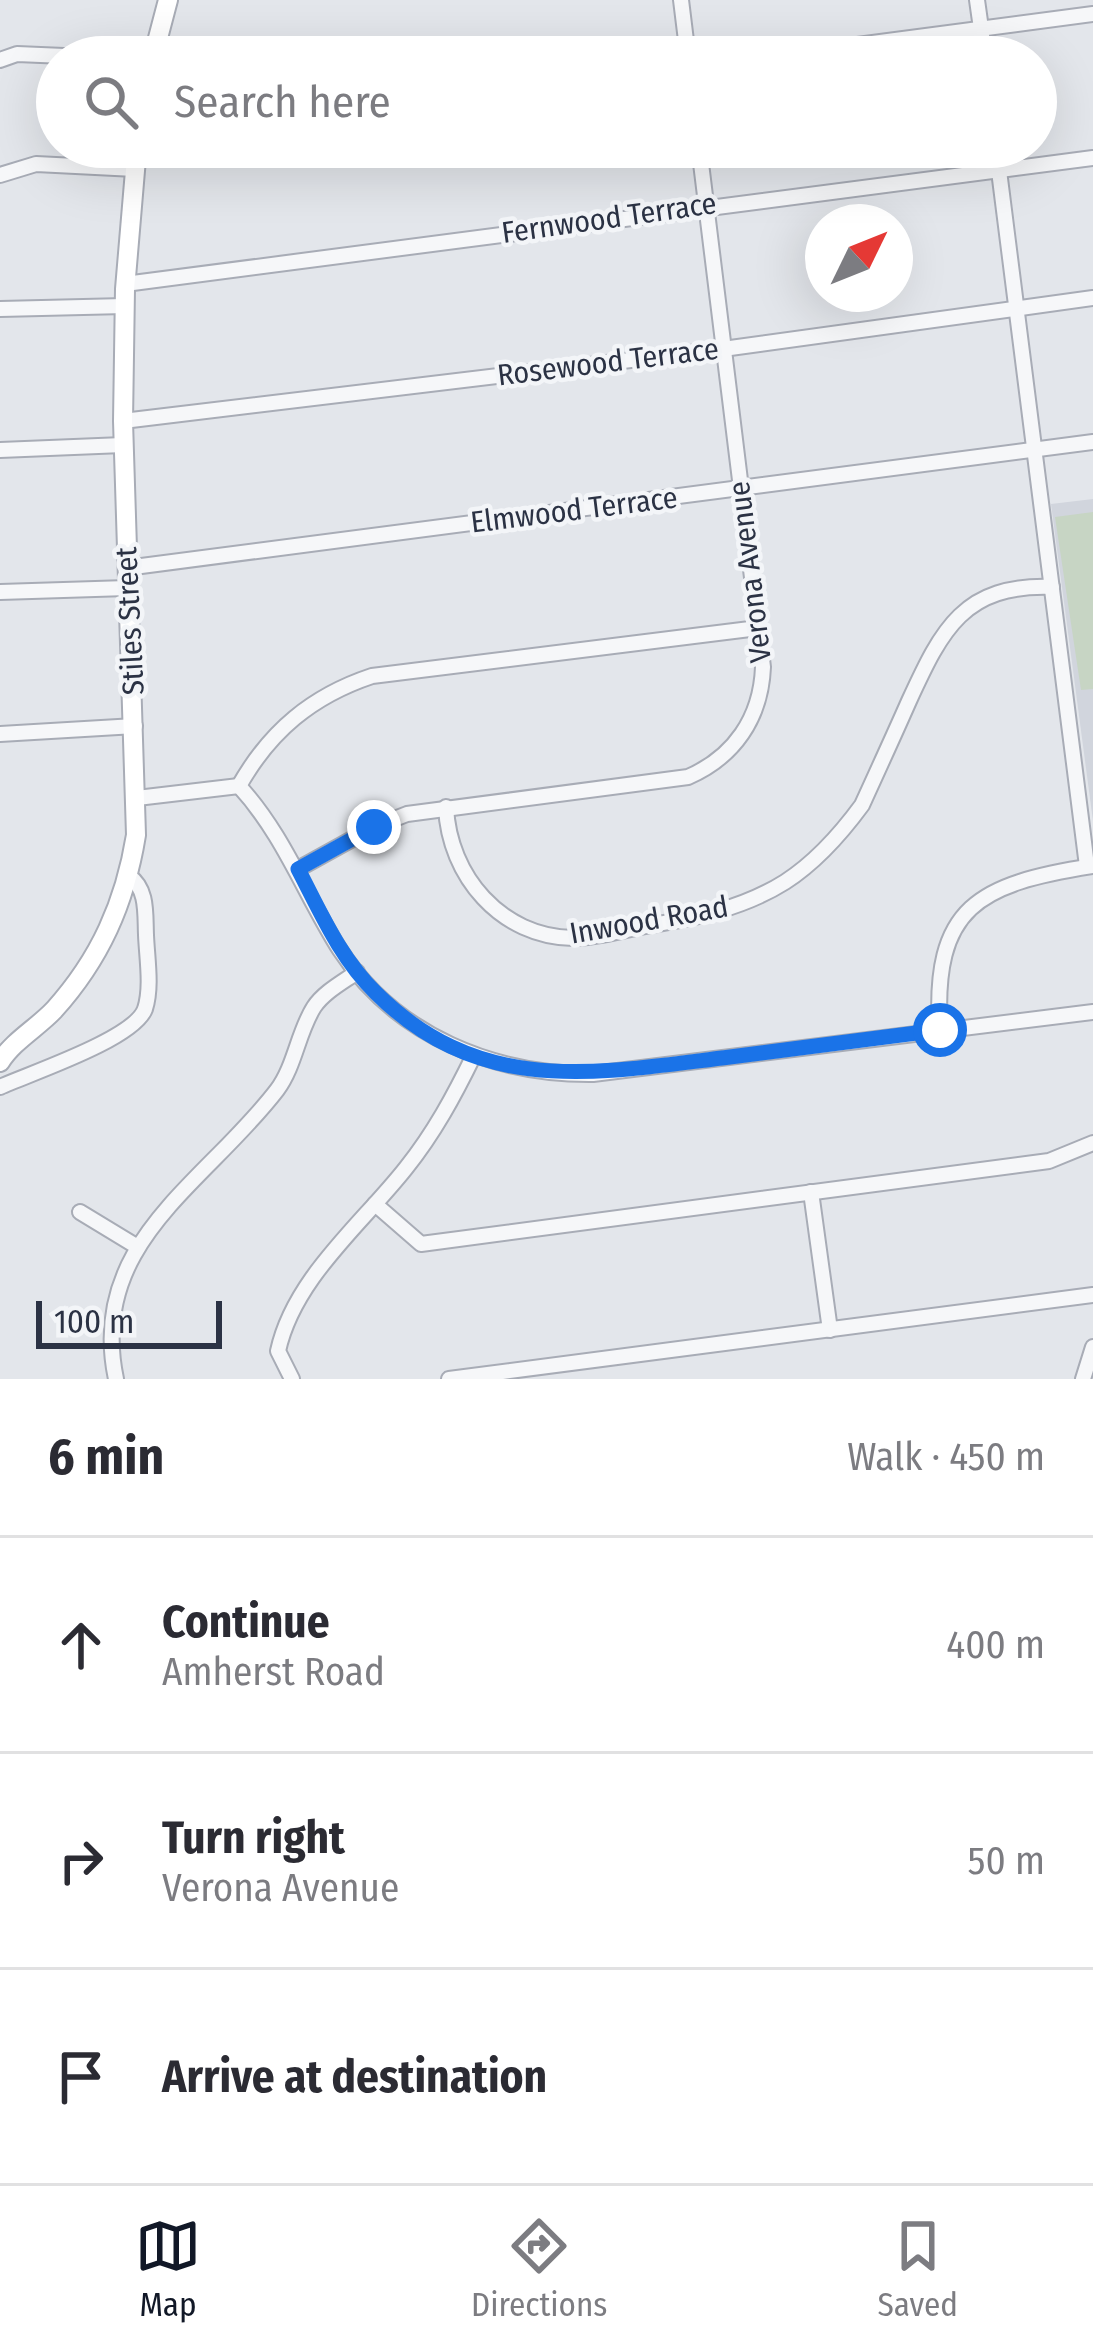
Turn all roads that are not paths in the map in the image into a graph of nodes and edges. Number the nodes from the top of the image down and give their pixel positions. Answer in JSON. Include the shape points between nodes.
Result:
{"nodes":[{"id":1,"x":168,"y":0,"type":"edge"},
{"id":2,"x":681,"y":0,"type":"edge"},
{"id":3,"x":977,"y":0,"type":"edge"},
{"id":4,"x":1093,"y":14,"type":"edge"},
{"id":5,"x":981,"y":28,"type":"junction"},
{"id":6,"x":159,"y":36,"type":"edge"},
{"id":7,"x":685,"y":36,"type":"edge"},
{"id":8,"x":922,"y":36,"type":"edge"},
{"id":9,"x":982,"y":36,"type":"edge"},
{"id":10,"x":36,"y":55,"type":"edge"},
{"id":11,"x":0,"y":56,"type":"edge"},
{"id":12,"x":1093,"y":158,"type":"edge"},
{"id":13,"x":1057,"y":162,"type":"edge"},
{"id":14,"x":36,"y":164,"type":"edge"},
{"id":15,"x":115,"y":168,"type":"edge"},
{"id":16,"x":702,"y":168,"type":"edge"},
{"id":17,"x":1008,"y":168,"type":"edge"},
{"id":18,"x":135,"y":169,"type":"joint"},
{"id":19,"x":999,"y":169,"type":"junction"},
{"id":20,"x":0,"y":176,"type":"edge"},
{"id":21,"x":706,"y":205,"type":"junction"},
{"id":22,"x":125,"y":284,"type":"junction"},
{"id":23,"x":1093,"y":298,"type":"edge"},
{"id":24,"x":125,"y":306,"type":"junction"},
{"id":25,"x":0,"y":308,"type":"edge"},
{"id":26,"x":1016,"y":309,"type":"junction"},
{"id":27,"x":723,"y":349,"type":"junction"},
{"id":28,"x":123,"y":421,"type":"junction"},
{"id":29,"x":1093,"y":442,"type":"edge"},
{"id":30,"x":123,"y":445,"type":"junction"},
{"id":31,"x":0,"y":450,"type":"edge"},
{"id":32,"x":1034,"y":450,"type":"junction"},
{"id":33,"x":740,"y":488,"type":"junction"},
{"id":34,"x":127,"y":578,"type":"junction"},
{"id":35,"x":1052,"y":587,"type":"junction"},
{"id":36,"x":0,"y":592,"type":"edge"},
{"id":37,"x":758,"y":628,"type":"junction"},
{"id":38,"x":135,"y":726,"type":"junction"},
{"id":39,"x":0,"y":734,"type":"edge"},
{"id":40,"x":238,"y":786,"type":"junction"},
{"id":41,"x":137,"y":798,"type":"junction"},
{"id":42,"x":446,"y":807,"type":"junction"},
{"id":43,"x":1090,"y":866,"type":"edge"},
{"id":44,"x":298,"y":869,"type":"junction"},
{"id":45,"x":129,"y":876,"type":"junction"},
{"id":46,"x":357,"y":972,"type":"junction"},
{"id":47,"x":1093,"y":1012,"type":"edge"},
{"id":48,"x":940,"y":1030,"type":"junction"},
{"id":49,"x":474,"y":1055,"type":"junction"},
{"id":50,"x":2,"y":1056,"type":"edge"},
{"id":51,"x":0,"y":1087,"type":"edge"},
{"id":52,"x":1093,"y":1143,"type":"edge"},
{"id":53,"x":811,"y":1192,"type":"junction"},
{"id":54,"x":375,"y":1204,"type":"junction"},
{"id":55,"x":80,"y":1212,"type":"dead end"},
{"id":56,"x":136,"y":1246,"type":"junction"},
{"id":57,"x":1093,"y":1296,"type":"edge"},
{"id":58,"x":830,"y":1330,"type":"junction"},
{"id":59,"x":1093,"y":1347,"type":"edge"},
{"id":60,"x":116,"y":1379,"type":"edge"},
{"id":61,"x":292,"y":1379,"type":"edge"},
{"id":62,"x":449,"y":1379,"type":"edge"},
{"id":63,"x":1083,"y":1379,"type":"edge"}],
"edges":[{"from":1,"to":6,"type":"main road"},
{"from":2,"to":7,"type":"street"},
{"from":3,"to":5,"type":"street"},
{"from":4,"to":5,"type":"street"},
{"from":5,"to":8,"type":"street"},
{"from":5,"to":9,"type":"street"},
{"from":10,"to":11,"type":"street"},
{"from":12,"to":13,"type":"street","name":"Fernwood Terrace"},
{"from":14,"to":20,"type":"street"},
{"from":15,"to":18,"type":"street"},
{"from":16,"to":21,"type":"street","name":"Verona Avenue"},
{"from":17,"to":19,"type":"street","name":"Fernwood Terrace"},
{"from":18,"to":22,"type":"main road","name":"Stiles Street"},
{"from":19,"to":21,"type":"street","name":"Fernwood Terrace"},
{"from":19,"to":26,"type":"street"},
{"from":21,"to":22,"type":"street","name":"Fernwood Terrace"},
{"from":21,"to":27,"type":"street","name":"Verona Avenue"},
{"from":22,"to":24,"type":"main road","name":"Stiles Street"},
{"from":23,"to":26,"type":"street","name":"Rosewood Terrace"},
{"from":24,"to":25,"type":"street"},
{"from":24,"to":28,"type":"main road","name":"Stiles Street"},
{"from":26,"to":27,"type":"street","name":"Rosewood Terrace"},
{"from":26,"to":32,"type":"street"},
{"from":27,"to":28,"type":"street","name":"Rosewood Terrace"},
{"from":27,"to":33,"type":"street","name":"Verona Avenue"},
{"from":28,"to":30,"type":"main road","name":"Stiles Street"},
{"from":29,"to":32,"type":"street","name":"Elmwood Terrace"},
{"from":30,"to":31,"type":"street"},
{"from":30,"to":34,"type":"main road","name":"Stiles Street"},
{"from":32,"to":33,"type":"street","name":"Elmwood Terrace"},
{"from":32,"to":35,"type":"street"},
{"from":33,"to":34,"type":"street","name":"Elmwood Terrace"},
{"from":33,"to":37,"type":"street","name":"Verona Avenue"},
{"from":34,"to":36,"type":"street","name":"Elmwood Terrace"},
{"from":34,"to":38,"type":"main road","name":"Stiles Street"},
{"from":35,"to":42,"type":"street","name":"Inwood Road","via":[[1000,591],[952,622],[847,826],[809,865],[740,905],[576,938],[535,931],[499,912],[470,883],[452,846]]},
{"from":35,"to":43,"type":"street"},
{"from":37,"to":40,"type":"street","via":[[372,676],[295,716]]},
{"from":37,"to":42,"type":"street","name":"Verona Avenue","via":[[763,667],[754,713],[709,766],[659,783]]},
{"from":38,"to":39,"type":"street"},
{"from":38,"to":41,"type":"main road","name":"Stiles Street"},
{"from":40,"to":41,"type":"street"},
{"from":40,"to":44,"type":"street"},
{"from":41,"to":45,"type":"main road","name":"Stiles Street"},
{"from":42,"to":44,"type":"street","name":"Verona Avenue","via":[[374,827]]},
{"from":43,"to":48,"type":"street","via":[[1013,883],[966,914],[940,964]]},
{"from":44,"to":46,"type":"street"},
{"from":45,"to":50,"type":"main road","name":"Stiles Street","via":[[85,972]]},
{"from":45,"to":51,"type":"street","via":[[145,903],[148,983],[140,1018]]},
{"from":46,"to":49,"type":"street","via":[[399,1013]]},
{"from":46,"to":56,"type":"street","via":[[322,997],[275,1092]]},
{"from":47,"to":48,"type":"street"},
{"from":48,"to":49,"type":"street","via":[[593,1073],[532,1071]]},
{"from":49,"to":54,"type":"street","via":[[434,1133]]},
{"from":52,"to":53,"type":"street","via":[[1048,1161]]},
{"from":53,"to":54,"type":"street","via":[[421,1244]]},
{"from":53,"to":58,"type":"street"},
{"from":54,"to":61,"type":"street","via":[[312,1282],[279,1344]]},
{"from":55,"to":56,"type":"street"},
{"from":56,"to":60,"type":"street","via":[[111,1310]]},
{"from":57,"to":58,"type":"street"},
{"from":58,"to":62,"type":"street"},
{"from":59,"to":63,"type":"street"}]}
